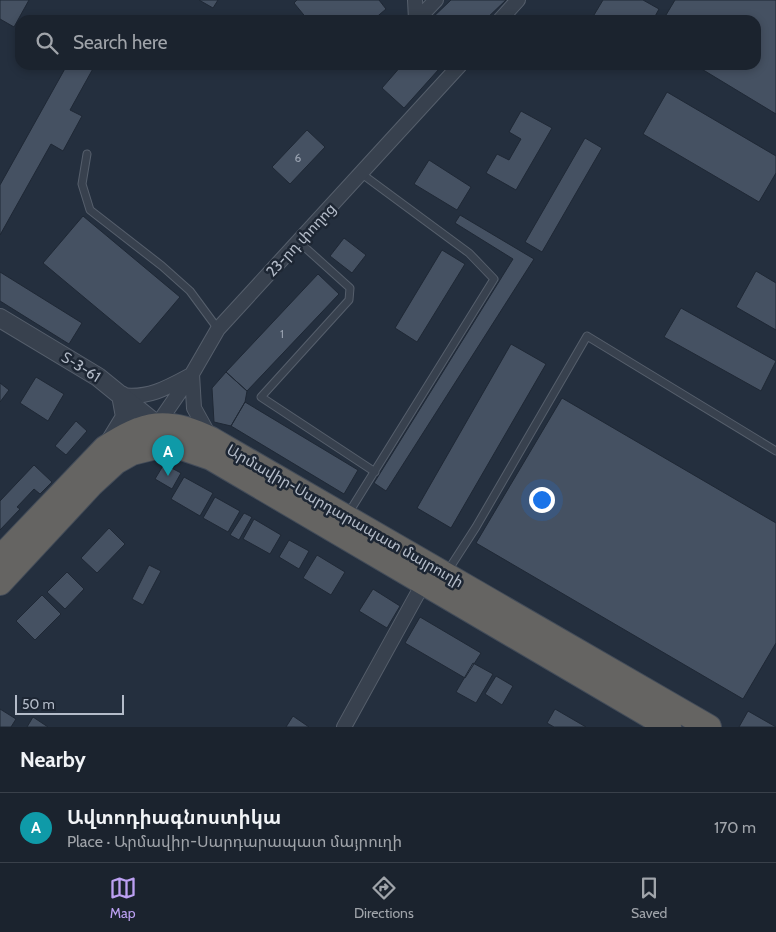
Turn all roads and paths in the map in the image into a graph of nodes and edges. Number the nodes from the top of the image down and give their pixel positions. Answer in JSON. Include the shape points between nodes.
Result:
{"nodes":[{"id":1,"x":415,"y":0,"type":"edge"},
{"id":2,"x":436,"y":0,"type":"edge"},
{"id":3,"x":518,"y":0,"type":"edge"},
{"id":4,"x":416,"y":15,"type":"edge"},
{"id":5,"x":421,"y":15,"type":"edge"},
{"id":6,"x":504,"y":15,"type":"edge"},
{"id":7,"x":454,"y":70,"type":"edge"},
{"id":8,"x":87,"y":154,"type":"dead end"},
{"id":9,"x":362,"y":174,"type":"junction"},
{"id":10,"x":299,"y":242,"type":"junction"},
{"id":11,"x":0,"y":318,"type":"edge"},
{"id":12,"x":218,"y":329,"type":"junction"},
{"id":13,"x":192,"y":374,"type":"junction"},
{"id":14,"x":121,"y":396,"type":"junction"},
{"id":15,"x":158,"y":435,"type":"junction"},
{"id":16,"x":211,"y":439,"type":"junction"},
{"id":17,"x":106,"y":448,"type":"junction"},
{"id":18,"x":776,"y":451,"type":"edge"},
{"id":19,"x":375,"y":472,"type":"junction"},
{"id":20,"x":347,"y":516,"type":"junction"},
{"id":21,"x":0,"y":558,"type":"edge"},
{"id":22,"x":446,"y":574,"type":"junction"},
{"id":23,"x":424,"y":582,"type":"junction"},
{"id":24,"x":0,"y":583,"type":"edge"},
{"id":25,"x":605,"y":678,"type":"junction"},
{"id":26,"x":344,"y":727,"type":"edge"},
{"id":27,"x":669,"y":727,"type":"edge"},
{"id":28,"x":709,"y":727,"type":"edge"}],
"edges":[{"from":1,"to":4,"type":"street"},
{"from":2,"to":5,"type":"street"},
{"from":3,"to":6,"type":"street"},
{"from":7,"to":9,"type":"street","name":"23-րդ փողոց"},
{"from":8,"to":12,"type":"lane","via":[[82,184],[90,210],[190,291]]},
{"from":9,"to":10,"type":"street","name":"23-րդ փողոց"},
{"from":9,"to":19,"type":"lane","via":[[469,253],[494,279]]},
{"from":10,"to":12,"type":"street","name":"23-րդ փողոց"},
{"from":10,"to":19,"type":"lane","via":[[350,288],[349,300],[261,397]]},
{"from":11,"to":14,"type":"street","name":"Տ-3-61","number":"Տ-3-61","via":[[98,377]]},
{"from":12,"to":13,"type":"street","name":"23-րդ փողոց"},
{"from":13,"to":14,"type":"street","via":[[167,388],[140,397]]},
{"from":13,"to":15,"type":"street","name":"23-րդ փողոց"},
{"from":13,"to":16,"type":"street","via":[[194,408]]},
{"from":14,"to":15,"type":"street","name":"Տ-3-61","number":"Տ-3-61"},
{"from":14,"to":17,"type":"street","via":[[125,417]]},
{"from":15,"to":16,"type":"highway","name":"Արմավիր-Սարդարապատ մայրուղի","via":[[175,425]]},
{"from":15,"to":17,"type":"highway","name":"Արմավիր-Սարդարապատ մայրուղի","via":[[124,435]]},
{"from":15,"to":23,"type":"highway","name":"Արմավիր-Սարդարապատ մայրուղի","via":[[210,458]]},
{"from":15,"to":24,"type":"highway","name":"Արմավիր-Սարդարապատ մայրուղի","via":[[116,462],[91,485]]},
{"from":16,"to":20,"type":"highway","name":"Արմավիր-Սարդարապատ մայրուղի"},
{"from":17,"to":21,"type":"highway","name":"Արմավիր-Սարդարապատ մայրուղի"},
{"from":18,"to":22,"type":"lane","via":[[587,336]]},
{"from":19,"to":20,"type":"lane"},
{"from":20,"to":22,"type":"highway","name":"Արմավիր-Սարդարապատ մայրուղի"},
{"from":22,"to":25,"type":"highway","name":"Արմավիր-Սարդարապատ մայրուղի"},
{"from":23,"to":25,"type":"highway","name":"Արմավիր-Սարդարապատ մայրուղի"},
{"from":23,"to":26,"type":"street"},
{"from":25,"to":27,"type":"highway","name":"Արմավիր-Սարդարապատ մայրուղի"},
{"from":25,"to":28,"type":"highway","name":"Արմավիր-Սարդարապատ մայրուղի"}]}
